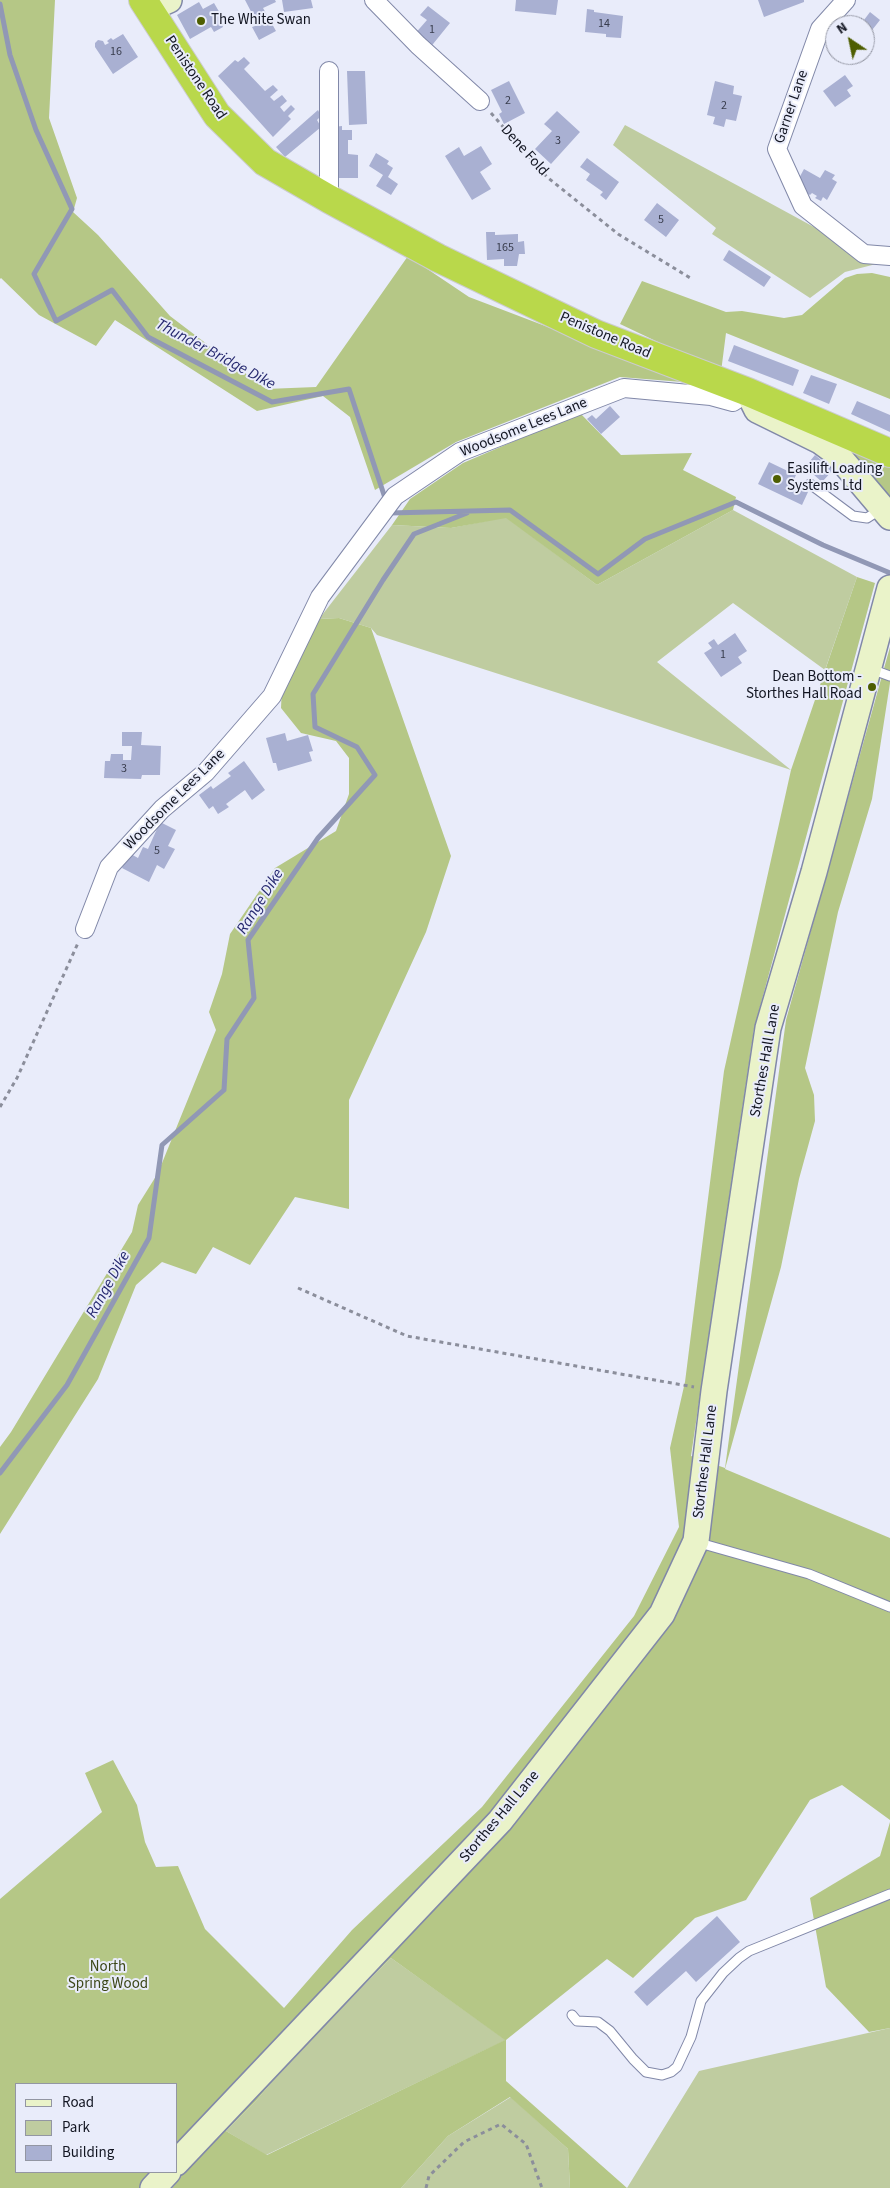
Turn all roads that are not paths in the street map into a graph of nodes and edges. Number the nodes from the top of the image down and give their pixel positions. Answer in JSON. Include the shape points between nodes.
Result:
{"nodes":[{"id":1,"x":374,"y":0,"type":"edge"},
{"id":2,"x":846,"y":0,"type":"edge"},
{"id":3,"x":154,"y":3,"type":"edge"},
{"id":4,"x":329,"y":71,"type":"dead end"},
{"id":5,"x":480,"y":101,"type":"road end"},
{"id":6,"x":329,"y":199,"type":"junction"},
{"id":7,"x":890,"y":256,"type":"edge"},
{"id":8,"x":748,"y":392,"type":"junction"},
{"id":9,"x":890,"y":453,"type":"edge"},
{"id":10,"x":810,"y":484,"type":"dead end"},
{"id":11,"x":886,"y":513,"type":"edge"},
{"id":12,"x":890,"y":588,"type":"edge"},
{"id":13,"x":879,"y":672,"type":"edge"},
{"id":14,"x":84,"y":929,"type":"road end"},
{"id":15,"x":696,"y":1541,"type":"junction"},
{"id":16,"x":890,"y":1608,"type":"edge"},
{"id":17,"x":890,"y":1894,"type":"edge"},
{"id":18,"x":572,"y":2016,"type":"dead end"},
{"id":19,"x":178,"y":2161,"type":"edge"},
{"id":20,"x":167,"y":2173,"type":"edge"},
{"id":21,"x":153,"y":2188,"type":"edge"}],
"edges":[{"from":1,"to":5,"type":"street"},
{"from":2,"to":7,"type":"street","name":"Garner Lane","via":[[820,29],[777,149],[802,206],[864,254]]},
{"from":3,"to":6,"type":"highway","name":"Penistone Road","via":[[217,115],[265,162]]},
{"from":4,"to":6,"type":"street"},
{"from":6,"to":8,"type":"highway","name":"Penistone Road","via":[[438,258],[596,334]]},
{"from":8,"to":9,"type":"highway","name":"Penistone Road"},
{"from":8,"to":11,"type":"street","via":[[757,410],[820,441],[835,452]]},
{"from":8,"to":14,"type":"street","name":"Woodsome Lees Lane","via":[[733,402],[711,396],[624,388],[460,452],[395,496],[320,597],[272,696],[206,772],[162,810],[109,866]]},
{"from":10,"to":11,"type":"lane","via":[[852,516],[867,518]]},
{"from":12,"to":13,"type":"street","name":"Storthes Hall Lane"},
{"from":13,"to":15,"type":"street","name":"Storthes Hall Lane","via":[[814,872],[768,1028],[714,1391]]},
{"from":15,"to":16,"type":"lane","via":[[809,1574]]},
{"from":15,"to":19,"type":"street","name":"Storthes Hall Lane","via":[[662,1614],[500,1821]]},
{"from":17,"to":18,"type":"lane","via":[[738,1958],[701,2002],[691,2037],[677,2067],[671,2072],[662,2075],[646,2072],[610,2031],[598,2022],[577,2021]]},
{"from":20,"to":21,"type":"street"}]}
